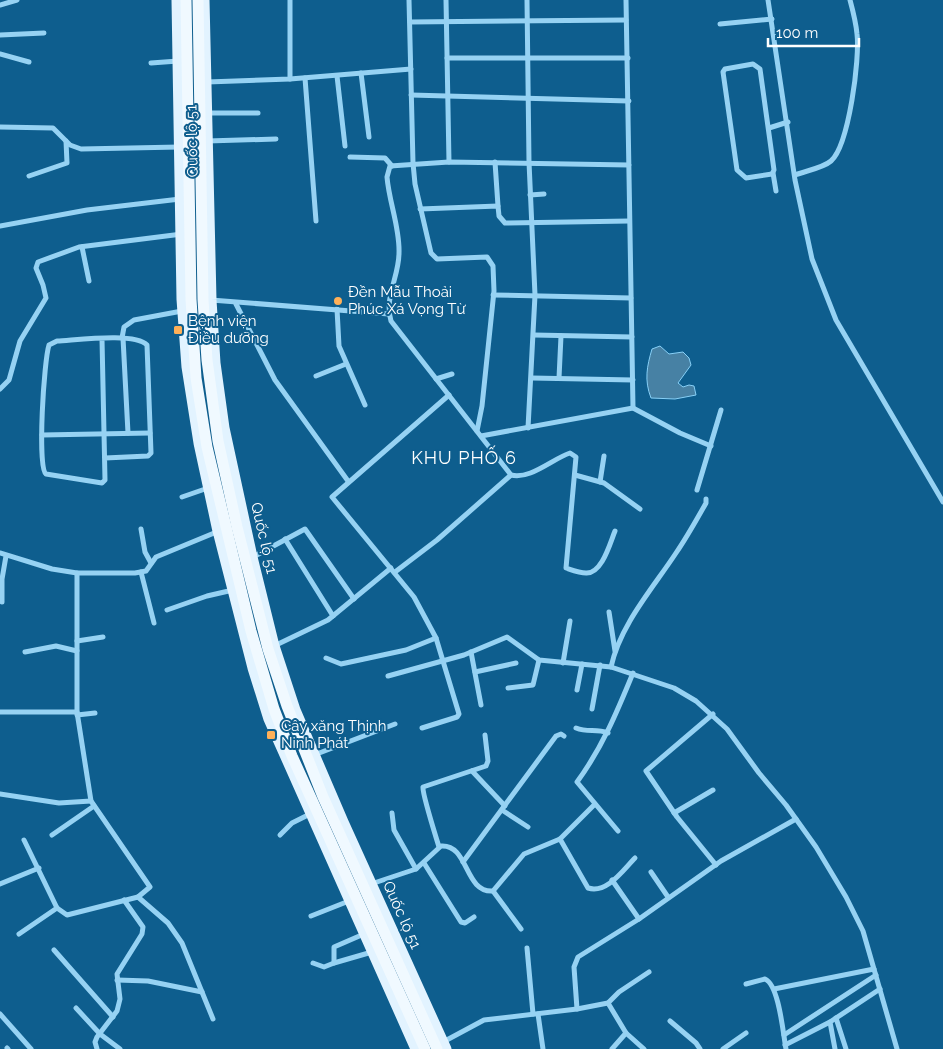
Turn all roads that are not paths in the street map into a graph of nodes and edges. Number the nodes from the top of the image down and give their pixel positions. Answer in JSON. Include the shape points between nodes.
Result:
{"nodes":[{"id":1,"x":17,"y":0,"type":"edge"},
{"id":2,"x":177,"y":0,"type":"edge"},
{"id":3,"x":186,"y":0,"type":"edge"},
{"id":4,"x":198,"y":0,"type":"edge"},
{"id":5,"x":204,"y":0,"type":"edge"},
{"id":6,"x":290,"y":0,"type":"edge"},
{"id":7,"x":409,"y":0,"type":"edge"},
{"id":8,"x":446,"y":0,"type":"edge"},
{"id":9,"x":527,"y":0,"type":"edge"},
{"id":10,"x":626,"y":0,"type":"edge"},
{"id":11,"x":768,"y":0,"type":"edge"},
{"id":12,"x":850,"y":0,"type":"edge"},
{"id":13,"x":0,"y":5,"type":"edge"},
{"id":14,"x":772,"y":19,"type":"junction"},
{"id":15,"x":528,"y":20,"type":"junction"},
{"id":16,"x":626,"y":20,"type":"junction"},
{"id":17,"x":446,"y":21,"type":"junction"},
{"id":18,"x":410,"y":22,"type":"junction"},
{"id":19,"x":720,"y":24,"type":"dead end"},
{"id":20,"x":44,"y":33,"type":"dead end"},
{"id":21,"x":0,"y":35,"type":"edge"},
{"id":22,"x":0,"y":54,"type":"edge"},
{"id":23,"x":446,"y":58,"type":"junction"},
{"id":24,"x":528,"y":58,"type":"junction"},
{"id":25,"x":628,"y":58,"type":"junction"},
{"id":26,"x":178,"y":61,"type":"junction"},
{"id":27,"x":29,"y":62,"type":"dead end"},
{"id":28,"x":151,"y":63,"type":"dead end"},
{"id":29,"x":411,"y":69,"type":"junction"},
{"id":30,"x":361,"y":73,"type":"junction"},
{"id":31,"x":338,"y":76,"type":"junction"},
{"id":32,"x":305,"y":78,"type":"junction"},
{"id":33,"x":290,"y":79,"type":"junction"},
{"id":34,"x":203,"y":82,"type":"junction"},
{"id":35,"x":411,"y":95,"type":"junction"},
{"id":36,"x":447,"y":96,"type":"junction"},
{"id":37,"x":528,"y":98,"type":"junction"},
{"id":38,"x":629,"y":101,"type":"junction"},
{"id":39,"x":206,"y":113,"type":"junction"},
{"id":40,"x":258,"y":113,"type":"dead end"},
{"id":41,"x":788,"y":122,"type":"junction"},
{"id":42,"x":0,"y":127,"type":"edge"},
{"id":43,"x":769,"y":128,"type":"junction"},
{"id":44,"x":369,"y":137,"type":"dead end"},
{"id":45,"x":276,"y":139,"type":"dead end"},
{"id":46,"x":66,"y":140,"type":"junction"},
{"id":47,"x":207,"y":141,"type":"junction"},
{"id":48,"x":346,"y":146,"type":"dead end"},
{"id":49,"x":184,"y":147,"type":"junction"},
{"id":50,"x":350,"y":157,"type":"dead end"},
{"id":51,"x":448,"y":162,"type":"junction"},
{"id":52,"x":495,"y":162,"type":"junction"},
{"id":53,"x":529,"y":162,"type":"junction"},
{"id":54,"x":413,"y":163,"type":"junction"},
{"id":55,"x":629,"y":165,"type":"junction"},
{"id":56,"x":392,"y":166,"type":"junction"},
{"id":57,"x":773,"y":173,"type":"junction"},
{"id":58,"x":795,"y":175,"type":"junction"},
{"id":59,"x":29,"y":176,"type":"dead end"},
{"id":60,"x":776,"y":191,"type":"dead end"},
{"id":61,"x":544,"y":194,"type":"dead end"},
{"id":62,"x":530,"y":195,"type":"junction"},
{"id":63,"x":185,"y":198,"type":"junction"},
{"id":64,"x":498,"y":206,"type":"junction"},
{"id":65,"x":420,"y":208,"type":"junction"},
{"id":66,"x":316,"y":221,"type":"dead end"},
{"id":67,"x":629,"y":221,"type":"junction"},
{"id":68,"x":531,"y":222,"type":"junction"},
{"id":69,"x":0,"y":226,"type":"edge"},
{"id":70,"x":186,"y":234,"type":"junction"},
{"id":71,"x":82,"y":247,"type":"junction"},
{"id":72,"x":89,"y":281,"type":"dead end"},
{"id":73,"x":493,"y":295,"type":"junction"},
{"id":74,"x":534,"y":295,"type":"junction"},
{"id":75,"x":631,"y":298,"type":"junction"},
{"id":76,"x":197,"y":299,"type":"junction"},
{"id":77,"x":236,"y":304,"type":"junction"},
{"id":78,"x":337,"y":309,"type":"junction"},
{"id":79,"x":183,"y":311,"type":"junction"},
{"id":80,"x":389,"y":314,"type":"junction"},
{"id":81,"x":534,"y":335,"type":"junction"},
{"id":82,"x":561,"y":336,"type":"junction"},
{"id":83,"x":632,"y":337,"type":"junction"},
{"id":84,"x":123,"y":338,"type":"junction"},
{"id":85,"x":102,"y":339,"type":"junction"},
{"id":86,"x":346,"y":364,"type":"junction"},
{"id":87,"x":452,"y":374,"type":"dead end"},
{"id":88,"x":316,"y":376,"type":"dead end"},
{"id":89,"x":532,"y":378,"type":"junction"},
{"id":90,"x":559,"y":378,"type":"junction"},
{"id":91,"x":436,"y":379,"type":"junction"},
{"id":92,"x":633,"y":380,"type":"junction"},
{"id":93,"x":0,"y":389,"type":"edge"},
{"id":94,"x":449,"y":395,"type":"junction"},
{"id":95,"x":365,"y":405,"type":"dead end"},
{"id":96,"x":633,"y":408,"type":"junction"},
{"id":97,"x":721,"y":410,"type":"dead end"},
{"id":98,"x":528,"y":428,"type":"junction"},
{"id":99,"x":128,"y":433,"type":"junction"},
{"id":100,"x":150,"y":433,"type":"junction"},
{"id":101,"x":479,"y":433,"type":"junction"},
{"id":102,"x":104,"y":434,"type":"junction"},
{"id":103,"x":42,"y":435,"type":"junction"},
{"id":104,"x":711,"y":446,"type":"junction"},
{"id":105,"x":604,"y":456,"type":"dead end"},
{"id":106,"x":105,"y":458,"type":"junction"},
{"id":107,"x":511,"y":475,"type":"junction"},
{"id":108,"x":575,"y":475,"type":"junction"},
{"id":109,"x":348,"y":481,"type":"junction"},
{"id":110,"x":600,"y":482,"type":"junction"},
{"id":111,"x":208,"y":488,"type":"junction"},
{"id":112,"x":697,"y":490,"type":"dead end"},
{"id":113,"x":182,"y":496,"type":"dead end"},
{"id":114,"x":706,"y":498,"type":"dead end"},
{"id":115,"x":943,"y":502,"type":"edge"},
{"id":116,"x":640,"y":509,"type":"dead end"},
{"id":117,"x":232,"y":528,"type":"junction"},
{"id":118,"x":141,"y":529,"type":"dead end"},
{"id":119,"x":615,"y":531,"type":"dead end"},
{"id":120,"x":285,"y":540,"type":"junction"},
{"id":121,"x":3,"y":554,"type":"edge"},
{"id":122,"x":252,"y":557,"type":"junction"},
{"id":123,"x":151,"y":563,"type":"junction"},
{"id":124,"x":393,"y":570,"type":"junction"},
{"id":125,"x":141,"y":572,"type":"junction"},
{"id":126,"x":77,"y":573,"type":"junction"},
{"id":127,"x":233,"y":590,"type":"junction"},
{"id":128,"x":354,"y":599,"type":"junction"},
{"id":129,"x":2,"y":602,"type":"dead end"},
{"id":130,"x":167,"y":610,"type":"dead end"},
{"id":131,"x":609,"y":612,"type":"dead end"},
{"id":132,"x":243,"y":613,"type":"junction"},
{"id":133,"x":333,"y":616,"type":"junction"},
{"id":134,"x":570,"y":621,"type":"dead end"},
{"id":135,"x":154,"y":623,"type":"dead end"},
{"id":136,"x":104,"y":637,"type":"dead end"},
{"id":137,"x":436,"y":638,"type":"junction"},
{"id":138,"x":77,"y":641,"type":"junction"},
{"id":139,"x":271,"y":648,"type":"junction"},
{"id":140,"x":77,"y":651,"type":"junction"},
{"id":141,"x":615,"y":651,"type":"junction"},
{"id":142,"x":26,"y":652,"type":"dead end"},
{"id":143,"x":471,"y":652,"type":"junction"},
{"id":144,"x":326,"y":658,"type":"dead end"},
{"id":145,"x":539,"y":660,"type":"junction"},
{"id":146,"x":444,"y":661,"type":"junction"},
{"id":147,"x":516,"y":663,"type":"dead end"},
{"id":148,"x":563,"y":663,"type":"junction"},
{"id":149,"x":582,"y":664,"type":"junction"},
{"id":150,"x":600,"y":666,"type":"junction"},
{"id":151,"x":611,"y":667,"type":"junction"},
{"id":152,"x":475,"y":672,"type":"junction"},
{"id":153,"x":633,"y":673,"type":"junction"},
{"id":154,"x":388,"y":676,"type":"dead end"},
{"id":155,"x":508,"y":688,"type":"dead end"},
{"id":156,"x":577,"y":690,"type":"dead end"},
{"id":157,"x":481,"y":705,"type":"dead end"},
{"id":158,"x":592,"y":709,"type":"dead end"},
{"id":159,"x":0,"y":712,"type":"edge"},
{"id":160,"x":96,"y":713,"type":"dead end"},
{"id":161,"x":77,"y":714,"type":"junction"},
{"id":162,"x":713,"y":714,"type":"junction"},
{"id":163,"x":395,"y":724,"type":"dead end"},
{"id":164,"x":422,"y":728,"type":"dead end"},
{"id":165,"x":576,"y":728,"type":"dead end"},
{"id":166,"x":608,"y":733,"type":"junction"},
{"id":167,"x":485,"y":735,"type":"dead end"},
{"id":168,"x":564,"y":736,"type":"dead end"},
{"id":169,"x":311,"y":756,"type":"junction"},
{"id":170,"x":472,"y":771,"type":"junction"},
{"id":171,"x":713,"y":790,"type":"dead end"},
{"id":172,"x":0,"y":794,"type":"edge"},
{"id":173,"x":93,"y":804,"type":"junction"},
{"id":174,"x":595,"y":804,"type":"junction"},
{"id":175,"x":504,"y":808,"type":"junction"},
{"id":176,"x":392,"y":813,"type":"dead end"},
{"id":177,"x":674,"y":813,"type":"junction"},
{"id":178,"x":310,"y":814,"type":"junction"},
{"id":179,"x":796,"y":819,"type":"junction"},
{"id":180,"x":528,"y":827,"type":"dead end"},
{"id":181,"x":618,"y":832,"type":"dead end"},
{"id":182,"x":52,"y":835,"type":"dead end"},
{"id":183,"x":280,"y":835,"type":"dead end"},
{"id":184,"x":560,"y":839,"type":"junction"},
{"id":185,"x":24,"y":840,"type":"dead end"},
{"id":186,"x":439,"y":848,"type":"junction"},
{"id":187,"x":635,"y":858,"type":"dead end"},
{"id":188,"x":463,"y":862,"type":"junction"},
{"id":189,"x":424,"y":863,"type":"junction"},
{"id":190,"x":716,"y":864,"type":"junction"},
{"id":191,"x":39,"y":868,"type":"junction"},
{"id":192,"x":416,"y":869,"type":"junction"},
{"id":193,"x":651,"y":872,"type":"dead end"},
{"id":194,"x":612,"y":880,"type":"junction"},
{"id":195,"x":367,"y":883,"type":"junction"},
{"id":196,"x":0,"y":884,"type":"edge"},
{"id":197,"x":493,"y":891,"type":"junction"},
{"id":198,"x":138,"y":897,"type":"junction"},
{"id":199,"x":668,"y":898,"type":"junction"},
{"id":200,"x":124,"y":900,"type":"junction"},
{"id":201,"x":353,"y":900,"type":"junction"},
{"id":202,"x":57,"y":908,"type":"junction"},
{"id":203,"x":311,"y":916,"type":"dead end"},
{"id":204,"x":474,"y":917,"type":"dead end"},
{"id":205,"x":639,"y":919,"type":"junction"},
{"id":206,"x":521,"y":930,"type":"dead end"},
{"id":207,"x":19,"y":934,"type":"dead end"},
{"id":208,"x":364,"y":934,"type":"junction"},
{"id":209,"x":527,"y":948,"type":"dead end"},
{"id":210,"x":54,"y":950,"type":"dead end"},
{"id":211,"x":372,"y":952,"type":"junction"},
{"id":212,"x":313,"y":963,"type":"dead end"},
{"id":213,"x":334,"y":963,"type":"junction"},
{"id":214,"x":649,"y":972,"type":"dead end"},
{"id":215,"x":875,"y":972,"type":"junction"},
{"id":216,"x":117,"y":980,"type":"junction"},
{"id":217,"x":746,"y":984,"type":"dead end"},
{"id":218,"x":774,"y":989,"type":"junction"},
{"id":219,"x":880,"y":989,"type":"junction"},
{"id":220,"x":202,"y":992,"type":"junction"},
{"id":221,"x":608,"y":1002,"type":"junction"},
{"id":222,"x":400,"y":1007,"type":"junction"},
{"id":223,"x":76,"y":1008,"type":"dead end"},
{"id":224,"x":577,"y":1009,"type":"junction"},
{"id":225,"x":0,"y":1014,"type":"edge"},
{"id":226,"x":536,"y":1014,"type":"junction"},
{"id":227,"x":113,"y":1017,"type":"junction"},
{"id":228,"x":836,"y":1018,"type":"junction"},
{"id":229,"x":213,"y":1019,"type":"dead end"},
{"id":230,"x":670,"y":1021,"type":"dead end"},
{"id":231,"x":830,"y":1022,"type":"junction"},
{"id":232,"x":626,"y":1033,"type":"junction"},
{"id":233,"x":746,"y":1033,"type":"dead end"},
{"id":234,"x":100,"y":1034,"type":"junction"},
{"id":235,"x":784,"y":1035,"type":"junction"},
{"id":236,"x":419,"y":1047,"type":"edge"},
{"id":237,"x":442,"y":1047,"type":"edge"},
{"id":238,"x":786,"y":1047,"type":"edge"},
{"id":239,"x":31,"y":1049,"type":"edge"},
{"id":240,"x":98,"y":1049,"type":"edge"},
{"id":241,"x":120,"y":1049,"type":"edge"},
{"id":242,"x":543,"y":1049,"type":"edge"},
{"id":243,"x":612,"y":1049,"type":"edge"},
{"id":244,"x":644,"y":1049,"type":"edge"},
{"id":245,"x":700,"y":1049,"type":"edge"},
{"id":246,"x":723,"y":1049,"type":"edge"},
{"id":247,"x":835,"y":1049,"type":"edge"},
{"id":248,"x":846,"y":1049,"type":"edge"},
{"id":249,"x":897,"y":1049,"type":"edge"}],
"edges":[{"from":1,"to":13,"type":"street"},
{"from":2,"to":26,"type":"main road","name":"Quốc lộ 51"},
{"from":3,"to":49,"type":"highway","name":"Quốc lộ 51"},
{"from":4,"to":34,"type":"highway","name":"Quốc lộ 51"},
{"from":5,"to":34,"type":"main road","name":"Quốc lộ 51"},
{"from":6,"to":33,"type":"street"},
{"from":7,"to":18,"type":"street"},
{"from":8,"to":17,"type":"street"},
{"from":9,"to":15,"type":"street"},
{"from":10,"to":16,"type":"street"},
{"from":11,"to":14,"type":"street"},
{"from":12,"to":58,"type":"street","via":[[858,56],[854,90],[839,146],[830,161]]},
{"from":14,"to":19,"type":"street"},
{"from":14,"to":41,"type":"street"},
{"from":15,"to":16,"type":"street"},
{"from":15,"to":17,"type":"street"},
{"from":15,"to":24,"type":"street"},
{"from":16,"to":25,"type":"street"},
{"from":17,"to":18,"type":"street"},
{"from":17,"to":23,"type":"street"},
{"from":18,"to":29,"type":"street"},
{"from":20,"to":21,"type":"street"},
{"from":22,"to":27,"type":"street"},
{"from":23,"to":24,"type":"street"},
{"from":23,"to":36,"type":"street"},
{"from":24,"to":25,"type":"street"},
{"from":24,"to":37,"type":"street"},
{"from":25,"to":38,"type":"street"},
{"from":26,"to":28,"type":"street"},
{"from":26,"to":49,"type":"main road","name":"Quốc lộ 51"},
{"from":29,"to":30,"type":"street"},
{"from":29,"to":35,"type":"street"},
{"from":30,"to":31,"type":"street"},
{"from":30,"to":44,"type":"street"},
{"from":31,"to":32,"type":"street"},
{"from":31,"to":48,"type":"street"},
{"from":32,"to":33,"type":"street"},
{"from":32,"to":66,"type":"street"},
{"from":33,"to":34,"type":"street"},
{"from":34,"to":39,"type":"main road","name":"Quốc lộ 51"},
{"from":34,"to":76,"type":"highway","name":"Quốc lộ 51"},
{"from":35,"to":36,"type":"street"},
{"from":35,"to":54,"type":"street"},
{"from":36,"to":37,"type":"street"},
{"from":36,"to":51,"type":"street"},
{"from":37,"to":38,"type":"street"},
{"from":37,"to":53,"type":"street"},
{"from":38,"to":55,"type":"street"},
{"from":39,"to":40,"type":"street"},
{"from":39,"to":47,"type":"main road","name":"Quốc lộ 51"},
{"from":41,"to":43,"type":"street"},
{"from":41,"to":58,"type":"street"},
{"from":42,"to":46,"type":"street","via":[[48,127]]},
{"from":43,"to":57,"type":"street"},
{"from":43,"to":57,"type":"street","via":[[758,66],[725,69],[739,173],[746,178]]},
{"from":45,"to":47,"type":"street"},
{"from":46,"to":49,"type":"street","via":[[81,149]]},
{"from":46,"to":59,"type":"street","via":[[67,163]]},
{"from":47,"to":76,"type":"main road","name":"Quốc lộ 51"},
{"from":49,"to":63,"type":"highway","name":"Quốc lộ 51"},
{"from":50,"to":56,"type":"street","via":[[385,158]]},
{"from":51,"to":52,"type":"street"},
{"from":51,"to":54,"type":"street"},
{"from":52,"to":53,"type":"street"},
{"from":52,"to":64,"type":"street"},
{"from":53,"to":55,"type":"street"},
{"from":53,"to":62,"type":"street"},
{"from":54,"to":56,"type":"street"},
{"from":54,"to":65,"type":"street"},
{"from":55,"to":67,"type":"street"},
{"from":56,"to":80,"type":"street","via":[[387,170],[387,177],[400,255],[390,291]]},
{"from":57,"to":60,"type":"street"},
{"from":58,"to":115,"type":"street","via":[[812,259],[836,320]]},
{"from":61,"to":62,"type":"street"},
{"from":62,"to":68,"type":"street"},
{"from":63,"to":69,"type":"street","via":[[87,210]]},
{"from":63,"to":70,"type":"highway","name":"Quốc lộ 51"},
{"from":64,"to":65,"type":"street"},
{"from":64,"to":68,"type":"street","via":[[499,216],[505,223]]},
{"from":65,"to":73,"type":"street","via":[[433,258],[487,257],[493,266]]},
{"from":67,"to":68,"type":"street"},
{"from":67,"to":75,"type":"street"},
{"from":68,"to":74,"type":"street"},
{"from":70,"to":71,"type":"street"},
{"from":70,"to":76,"type":"highway","name":"Quốc lộ 51"},
{"from":71,"to":72,"type":"street"},
{"from":71,"to":93,"type":"street","via":[[57,254],[36,265],[46,298],[20,341],[9,380]]},
{"from":73,"to":74,"type":"street"},
{"from":73,"to":101,"type":"street"},
{"from":74,"to":75,"type":"street"},
{"from":74,"to":81,"type":"street"},
{"from":75,"to":83,"type":"street"},
{"from":76,"to":77,"type":"street"},
{"from":76,"to":79,"type":"main road","name":"Quốc lộ 51"},
{"from":76,"to":117,"type":"main road","name":"Quốc lộ 51","via":[[221,412]]},
{"from":76,"to":117,"type":"highway","name":"Quốc lộ 51","via":[[194,358],[202,415]]},
{"from":77,"to":78,"type":"street"},
{"from":77,"to":109,"type":"street","via":[[275,380]]},
{"from":78,"to":80,"type":"street"},
{"from":78,"to":86,"type":"street","via":[[337,340]]},
{"from":79,"to":84,"type":"street","via":[[134,320],[124,327]]},
{"from":79,"to":111,"type":"main road","name":"Quốc lộ 51","via":[[190,390]]},
{"from":80,"to":91,"type":"street"},
{"from":81,"to":82,"type":"street"},
{"from":81,"to":89,"type":"street"},
{"from":82,"to":83,"type":"street"},
{"from":82,"to":90,"type":"street"},
{"from":83,"to":92,"type":"street"},
{"from":84,"to":85,"type":"street"},
{"from":84,"to":99,"type":"street"},
{"from":84,"to":100,"type":"street","via":[[139,339],[148,345]]},
{"from":85,"to":102,"type":"street"},
{"from":85,"to":103,"type":"street","via":[[57,341],[49,345]]},
{"from":86,"to":88,"type":"street"},
{"from":86,"to":95,"type":"street"},
{"from":87,"to":91,"type":"street"},
{"from":89,"to":90,"type":"street"},
{"from":89,"to":98,"type":"street"},
{"from":90,"to":92,"type":"street"},
{"from":91,"to":94,"type":"street"},
{"from":92,"to":96,"type":"street"},
{"from":94,"to":101,"type":"street"},
{"from":94,"to":109,"type":"street"},
{"from":96,"to":98,"type":"street"},
{"from":96,"to":104,"type":"street"},
{"from":97,"to":104,"type":"street"},
{"from":98,"to":101,"type":"street"},
{"from":99,"to":100,"type":"street"},
{"from":99,"to":102,"type":"street"},
{"from":100,"to":106,"type":"street","via":[[148,456]]},
{"from":101,"to":107,"type":"street"},
{"from":102,"to":103,"type":"street"},
{"from":102,"to":106,"type":"street"},
{"from":103,"to":106,"type":"street","via":[[42,468],[46,474],[104,483]]},
{"from":104,"to":112,"type":"street"},
{"from":105,"to":110,"type":"street"},
{"from":107,"to":108,"type":"street","via":[[528,473],[570,453],[576,458]]},
{"from":107,"to":124,"type":"street","via":[[430,546]]},
{"from":108,"to":110,"type":"street"},
{"from":108,"to":119,"type":"street","via":[[566,568],[588,573],[595,570]]},
{"from":109,"to":124,"type":"street","via":[[332,498]]},
{"from":110,"to":116,"type":"street"},
{"from":111,"to":113,"type":"street"},
{"from":111,"to":117,"type":"main road","name":"Quốc lộ 51"},
{"from":114,"to":141,"type":"street","via":[[698,518]]},
{"from":117,"to":122,"type":"main road","name":"Quốc lộ 51"},
{"from":117,"to":123,"type":"street","via":[[156,557]]},
{"from":117,"to":127,"type":"main road","name":"Quốc lộ 51"},
{"from":117,"to":132,"type":"highway","name":"Quốc lộ 51"},
{"from":117,"to":139,"type":"highway","name":"Quốc lộ 51"},
{"from":118,"to":123,"type":"street","via":[[145,552]]},
{"from":120,"to":122,"type":"street"},
{"from":120,"to":128,"type":"street","via":[[305,529]]},
{"from":120,"to":133,"type":"street"},
{"from":121,"to":126,"type":"street"},
{"from":121,"to":129,"type":"street"},
{"from":122,"to":139,"type":"main road","name":"Quốc lộ 51"},
{"from":123,"to":125,"type":"street","via":[[146,571]]},
{"from":124,"to":128,"type":"street"},
{"from":124,"to":137,"type":"street","via":[[414,597]]},
{"from":125,"to":126,"type":"street"},
{"from":125,"to":135,"type":"street"},
{"from":126,"to":138,"type":"street"},
{"from":127,"to":130,"type":"street"},
{"from":127,"to":132,"type":"main road","name":"Quốc lộ 51"},
{"from":128,"to":133,"type":"street"},
{"from":131,"to":141,"type":"street"},
{"from":132,"to":178,"type":"main road","name":"Quốc lộ 51","via":[[269,719]]},
{"from":132,"to":201,"type":"highway","name":"Quốc lộ 51","via":[[276,714]]},
{"from":133,"to":139,"type":"street"},
{"from":134,"to":148,"type":"street"},
{"from":136,"to":138,"type":"street"},
{"from":137,"to":144,"type":"street","via":[[406,650],[341,664]]},
{"from":137,"to":146,"type":"street"},
{"from":138,"to":140,"type":"street"},
{"from":139,"to":169,"type":"highway","name":"Quốc lộ 51"},
{"from":140,"to":142,"type":"street","via":[[56,646]]},
{"from":140,"to":161,"type":"street"},
{"from":141,"to":151,"type":"street"},
{"from":143,"to":145,"type":"street","via":[[506,637]]},
{"from":143,"to":146,"type":"street"},
{"from":143,"to":152,"type":"street"},
{"from":145,"to":148,"type":"street"},
{"from":145,"to":155,"type":"street","via":[[533,685]]},
{"from":146,"to":154,"type":"street"},
{"from":146,"to":164,"type":"street","via":[[459,716]]},
{"from":147,"to":152,"type":"street"},
{"from":148,"to":149,"type":"street"},
{"from":149,"to":150,"type":"street"},
{"from":149,"to":156,"type":"street"},
{"from":150,"to":151,"type":"street"},
{"from":150,"to":158,"type":"street"},
{"from":151,"to":153,"type":"street"},
{"from":152,"to":157,"type":"street"},
{"from":153,"to":162,"type":"street","via":[[674,688]]},
{"from":153,"to":166,"type":"street"},
{"from":159,"to":161,"type":"street"},
{"from":160,"to":161,"type":"street"},
{"from":161,"to":173,"type":"street"},
{"from":162,"to":177,"type":"street","via":[[646,771]]},
{"from":162,"to":179,"type":"street"},
{"from":163,"to":169,"type":"street"},
{"from":165,"to":166,"type":"street","via":[[586,732],[600,729]]},
{"from":166,"to":174,"type":"street","via":[[577,782]]},
{"from":167,"to":170,"type":"street","via":[[488,763]]},
{"from":168,"to":175,"type":"street","via":[[556,736]]},
{"from":169,"to":195,"type":"highway","name":"Quốc lộ 51"},
{"from":170,"to":175,"type":"street"},
{"from":170,"to":186,"type":"street","via":[[423,787]]},
{"from":171,"to":177,"type":"street"},
{"from":172,"to":173,"type":"street","via":[[59,803]]},
{"from":173,"to":182,"type":"street"},
{"from":173,"to":198,"type":"street","via":[[150,885]]},
{"from":174,"to":181,"type":"street"},
{"from":174,"to":184,"type":"street"},
{"from":175,"to":180,"type":"street"},
{"from":175,"to":188,"type":"street"},
{"from":176,"to":192,"type":"street","via":[[394,830]]},
{"from":177,"to":190,"type":"street"},
{"from":178,"to":183,"type":"street","via":[[292,823]]},
{"from":178,"to":201,"type":"main road","name":"Quốc lộ 51"},
{"from":179,"to":190,"type":"street"},
{"from":179,"to":215,"type":"street","via":[[846,897],[863,931]]},
{"from":184,"to":194,"type":"street","via":[[588,888],[599,889]]},
{"from":184,"to":197,"type":"street","via":[[524,854]]},
{"from":185,"to":191,"type":"street"},
{"from":186,"to":188,"type":"street","via":[[452,847]]},
{"from":186,"to":189,"type":"street"},
{"from":187,"to":194,"type":"street"},
{"from":188,"to":197,"type":"street","via":[[477,885]]},
{"from":189,"to":192,"type":"street"},
{"from":189,"to":204,"type":"street","via":[[461,922]]},
{"from":190,"to":199,"type":"street"},
{"from":191,"to":196,"type":"street"},
{"from":191,"to":202,"type":"street"},
{"from":192,"to":195,"type":"street"},
{"from":193,"to":199,"type":"street"},
{"from":194,"to":205,"type":"street"},
{"from":195,"to":237,"type":"highway","name":"Quốc lộ 51"},
{"from":197,"to":206,"type":"street"},
{"from":198,"to":200,"type":"street"},
{"from":198,"to":220,"type":"street","via":[[168,923],[182,943]]},
{"from":199,"to":205,"type":"street"},
{"from":200,"to":202,"type":"street","via":[[67,915]]},
{"from":200,"to":216,"type":"street","via":[[143,927],[142,934],[117,974]]},
{"from":201,"to":203,"type":"street"},
{"from":201,"to":208,"type":"main road","name":"Quốc lộ 51"},
{"from":201,"to":222,"type":"highway","name":"Quốc lộ 51"},
{"from":202,"to":207,"type":"street"},
{"from":205,"to":224,"type":"street","via":[[578,957],[574,967]]},
{"from":208,"to":211,"type":"main road","name":"Quốc lộ 51"},
{"from":208,"to":213,"type":"street","via":[[334,947]]},
{"from":209,"to":226,"type":"street"},
{"from":210,"to":227,"type":"street"},
{"from":211,"to":213,"type":"street"},
{"from":211,"to":222,"type":"main road","name":"Quốc lộ 51"},
{"from":212,"to":213,"type":"street","via":[[324,967]]},
{"from":214,"to":221,"type":"street"},
{"from":215,"to":218,"type":"street"},
{"from":215,"to":219,"type":"street"},
{"from":215,"to":235,"type":"street"},
{"from":216,"to":220,"type":"street","via":[[148,981]]},
{"from":216,"to":227,"type":"street","via":[[120,999]]},
{"from":217,"to":218,"type":"street","via":[[765,979]]},
{"from":218,"to":235,"type":"street"},
{"from":219,"to":228,"type":"street"},
{"from":219,"to":249,"type":"street"},
{"from":220,"to":229,"type":"street"},
{"from":221,"to":224,"type":"street"},
{"from":221,"to":232,"type":"street"},
{"from":222,"to":236,"type":"highway","name":"Quốc lộ 51"},
{"from":223,"to":234,"type":"street"},
{"from":224,"to":226,"type":"street"},
{"from":225,"to":239,"type":"street"},
{"from":226,"to":237,"type":"street","via":[[484,1020]]},
{"from":226,"to":242,"type":"street"},
{"from":227,"to":234,"type":"street"},
{"from":228,"to":231,"type":"street"},
{"from":228,"to":248,"type":"street"},
{"from":230,"to":245,"type":"street"},
{"from":231,"to":238,"type":"street"},
{"from":231,"to":247,"type":"street"},
{"from":232,"to":243,"type":"street"},
{"from":232,"to":244,"type":"street"},
{"from":233,"to":246,"type":"street"},
{"from":234,"to":240,"type":"street","via":[[95,1042]]},
{"from":234,"to":241,"type":"street"},
{"from":235,"to":238,"type":"street"}]}
